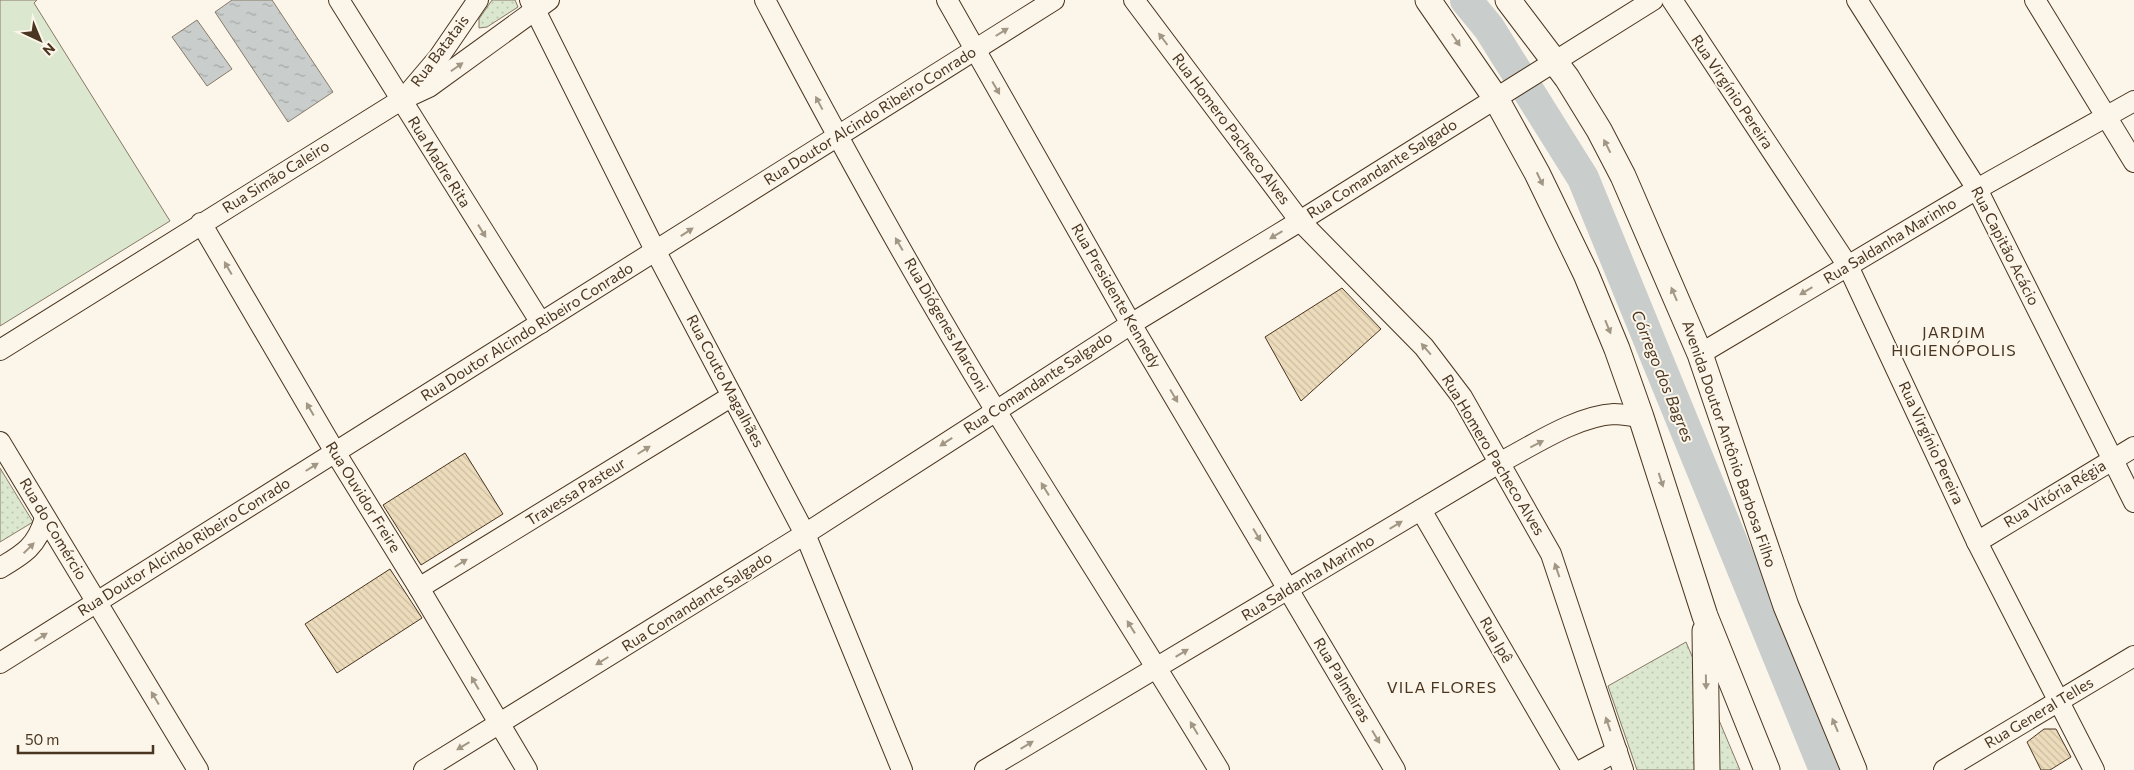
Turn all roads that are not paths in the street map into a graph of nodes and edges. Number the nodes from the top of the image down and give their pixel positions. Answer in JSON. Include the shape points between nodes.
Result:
{"nodes":[{"id":1,"x":339,"y":0,"type":"edge"},
{"id":2,"x":478,"y":0,"type":"edge"},
{"id":3,"x":765,"y":0,"type":"edge"},
{"id":4,"x":947,"y":0,"type":"edge"},
{"id":5,"x":1054,"y":0,"type":"edge"},
{"id":6,"x":1134,"y":0,"type":"edge"},
{"id":7,"x":1428,"y":0,"type":"edge"},
{"id":8,"x":1508,"y":0,"type":"edge"},
{"id":9,"x":1654,"y":0,"type":"edge"},
{"id":10,"x":1672,"y":0,"type":"edge"},
{"id":11,"x":1857,"y":0,"type":"edge"},
{"id":12,"x":2035,"y":0,"type":"edge"},
{"id":13,"x":538,"y":4,"type":"edge"},
{"id":14,"x":974,"y":50,"type":"junction"},
{"id":15,"x":1547,"y":67,"type":"junction"},
{"id":16,"x":1500,"y":94,"type":"junction"},
{"id":17,"x":401,"y":100,"type":"junction"},
{"id":18,"x":2134,"y":101,"type":"edge"},
{"id":19,"x":2106,"y":118,"type":"junction"},
{"id":20,"x":837,"y":136,"type":"junction"},
{"id":21,"x":2134,"y":162,"type":"edge"},
{"id":22,"x":1977,"y":189,"type":"junction"},
{"id":23,"x":1300,"y":221,"type":"junction"},
{"id":24,"x":201,"y":223,"type":"junction"},
{"id":25,"x":656,"y":252,"type":"junction"},
{"id":26,"x":1848,"y":266,"type":"junction"},
{"id":27,"x":541,"y":324,"type":"junction"},
{"id":28,"x":1131,"y":324,"type":"junction"},
{"id":29,"x":0,"y":350,"type":"edge"},
{"id":30,"x":1700,"y":354,"type":"junction"},
{"id":31,"x":732,"y":396,"type":"junction"},
{"id":32,"x":995,"y":410,"type":"junction"},
{"id":33,"x":1641,"y":417,"type":"junction"},
{"id":34,"x":0,"y":442,"type":"edge"},
{"id":35,"x":2134,"y":446,"type":"edge"},
{"id":36,"x":335,"y":452,"type":"junction"},
{"id":37,"x":2114,"y":459,"type":"junction"},
{"id":38,"x":1500,"y":463,"type":"junction"},
{"id":39,"x":2134,"y":502,"type":"edge"},
{"id":40,"x":1421,"y":510,"type":"junction"},
{"id":41,"x":45,"y":518,"type":"junction"},
{"id":42,"x":805,"y":534,"type":"junction"},
{"id":43,"x":1977,"y":542,"type":"junction"},
{"id":44,"x":0,"y":568,"type":"edge"},
{"id":45,"x":419,"y":588,"type":"junction"},
{"id":46,"x":1289,"y":590,"type":"junction"},
{"id":47,"x":97,"y":602,"type":"junction"},
{"id":48,"x":1705,"y":616,"type":"junction"},
{"id":49,"x":2134,"y":656,"type":"edge"},
{"id":50,"x":0,"y":663,"type":"edge"},
{"id":51,"x":1157,"y":668,"type":"junction"},
{"id":52,"x":2059,"y":702,"type":"junction"},
{"id":53,"x":499,"y":724,"type":"junction"},
{"id":54,"x":1617,"y":751,"type":"junction"},
{"id":55,"x":198,"y":770,"type":"edge"},
{"id":56,"x":424,"y":770,"type":"edge"},
{"id":57,"x":527,"y":770,"type":"edge"},
{"id":58,"x":902,"y":770,"type":"edge"},
{"id":59,"x":985,"y":770,"type":"edge"},
{"id":60,"x":1219,"y":770,"type":"edge"},
{"id":61,"x":1395,"y":770,"type":"edge"},
{"id":62,"x":1572,"y":770,"type":"edge"},
{"id":63,"x":1582,"y":770,"type":"edge"},
{"id":64,"x":1623,"y":770,"type":"edge"},
{"id":65,"x":1707,"y":770,"type":"edge"},
{"id":66,"x":1768,"y":770,"type":"edge"},
{"id":67,"x":1854,"y":770,"type":"edge"},
{"id":68,"x":1944,"y":770,"type":"edge"},
{"id":69,"x":2094,"y":770,"type":"edge"}],
"edges":[{"from":1,"to":17,"type":"street","name":"Rua Madre Rita"},
{"from":2,"to":17,"type":"street","name":"Rua Batatais","via":[[440,57]]},
{"from":20,"to":3,"type":"street","name":"Rua Diógenes Marconi","one_way":true},
{"from":4,"to":14,"type":"street","name":"Rua Presidente Kennedy"},
{"from":14,"to":5,"type":"street","name":"Rua Doutor Alcindo Ribeiro Conrado","one_way":true},
{"from":23,"to":6,"type":"street","name":"Rua Homero Pacheco Alves","one_way":true},
{"from":7,"to":16,"type":"main road","one_way":true},
{"from":8,"to":15,"type":"main road","name":"Avenida Doutor Antônio Barbosa Filho"},
{"from":9,"to":15,"type":"street","name":"Rua Comandante Salgado"},
{"from":10,"to":26,"type":"street","name":"Rua Virgínio Pereira"},
{"from":11,"to":22,"type":"street","name":"Rua Capitão Acácio"},
{"from":12,"to":19,"type":"street"},
{"from":17,"to":13,"type":"street","name":"Rua Simão Caleiro","one_way":true,"via":[[429,87]]},
{"from":13,"to":25,"type":"street","name":"Rua Couto Magalhães"},
{"from":14,"to":20,"type":"street","name":"Rua Doutor Alcindo Ribeiro Conrado"},
{"from":14,"to":28,"type":"street","name":"Rua Presidente Kennedy","one_way":true},
{"from":15,"to":16,"type":"street","name":"Rua Comandante Salgado"},
{"from":30,"to":15,"type":"main road","name":"Avenida Doutor Antônio Barbosa Filho","one_way":true,"via":[[1623,176],[1599,130]]},
{"from":16,"to":23,"type":"street","name":"Rua Comandante Salgado"},
{"from":16,"to":33,"type":"main road","one_way":true,"via":[[1586,274]]},
{"from":17,"to":24,"type":"street","name":"Rua Simão Caleiro"},
{"from":17,"to":27,"type":"street","name":"Rua Madre Rita","one_way":true},
{"from":18,"to":19,"type":"street","name":"Rua Saldanha Marinho"},
{"from":19,"to":21,"type":"street"},
{"from":19,"to":22,"type":"street","name":"Rua Saldanha Marinho"},
{"from":25,"to":20,"type":"street","name":"Rua Doutor Alcindo Ribeiro Conrado","one_way":true},
{"from":32,"to":20,"type":"street","name":"Rua Diógenes Marconi","one_way":true},
{"from":22,"to":26,"type":"street","name":"Rua Saldanha Marinho"},
{"from":22,"to":37,"type":"street","name":"Rua Capitão Acácio"},
{"from":23,"to":28,"type":"street","name":"Rua Comandante Salgado","one_way":true},
{"from":38,"to":23,"type":"street","name":"Rua Homero Pacheco Alves","one_way":true,"via":[[1462,397],[1424,347]]},
{"from":24,"to":29,"type":"street","name":"Rua Simão Caleiro"},
{"from":36,"to":24,"type":"street","name":"Rua Ouvidor Freire","one_way":true},
{"from":25,"to":27,"type":"street","name":"Rua Doutor Alcindo Ribeiro Conrado"},
{"from":25,"to":31,"type":"street","name":"Rua Couto Magalhães"},
{"from":26,"to":30,"type":"street","name":"Rua Saldanha Marinho","one_way":true},
{"from":26,"to":43,"type":"street","name":"Rua Virgínio Pereira"},
{"from":27,"to":36,"type":"street","name":"Rua Doutor Alcindo Ribeiro Conrado"},
{"from":28,"to":32,"type":"street","name":"Rua Comandante Salgado"},
{"from":28,"to":46,"type":"street","name":"Rua Presidente Kennedy","one_way":true},
{"from":67,"to":30,"type":"main road","name":"Avenida Doutor Antônio Barbosa Filho","one_way":true,"via":[[1786,606]]},
{"from":31,"to":42,"type":"street","name":"Rua Couto Magalhães"},
{"from":45,"to":31,"type":"street","name":"Travessa Pasteur","one_way":true},
{"from":32,"to":42,"type":"street","name":"Rua Comandante Salgado","one_way":true},
{"from":51,"to":32,"type":"street","name":"Rua Diógenes Marconi","one_way":true},
{"from":38,"to":33,"type":"street","name":"Rua Saldanha Marinho","one_way":true,"via":[[1594,417],[1614,414]]},
{"from":33,"to":48,"type":"main road","one_way":true},
{"from":34,"to":41,"type":"street","name":"Rua do Comércio"},
{"from":35,"to":37,"type":"street","name":"Rua Vitória Régia"},
{"from":36,"to":45,"type":"street","name":"Rua Ouvidor Freire"},
{"from":47,"to":36,"type":"street","name":"Rua Doutor Alcindo Ribeiro Conrado","one_way":true},
{"from":37,"to":39,"type":"street","name":"Rua Capitão Acácio"},
{"from":37,"to":43,"type":"street","name":"Rua Vitória Régia"},
{"from":38,"to":40,"type":"street","name":"Rua Saldanha Marinho"},
{"from":54,"to":38,"type":"street","name":"Rua Homero Pacheco Alves","one_way":true,"via":[[1551,554]]},
{"from":46,"to":40,"type":"street","name":"Rua Saldanha Marinho","one_way":true},
{"from":40,"to":62,"type":"street","name":"Rua Ipê"},
{"from":44,"to":41,"type":"street","one_way":true,"via":[[34,544]]},
{"from":41,"to":47,"type":"street","name":"Rua do Comércio"},
{"from":42,"to":53,"type":"street","name":"Rua Comandante Salgado","one_way":true},
{"from":42,"to":58,"type":"street","name":"Rua Couto Magalhães"},
{"from":43,"to":52,"type":"street","name":"Rua Virgínio Pereira"},
{"from":53,"to":45,"type":"street","name":"Rua Ouvidor Freire","one_way":true},
{"from":51,"to":46,"type":"street","name":"Rua Saldanha Marinho","one_way":true},
{"from":46,"to":61,"type":"street","name":"Rua Palmeiras","one_way":true},
{"from":50,"to":47,"type":"street","name":"Rua Doutor Alcindo Ribeiro Conrado","one_way":true},
{"from":55,"to":47,"type":"street","name":"Rua do Comércio","one_way":true},
{"from":48,"to":65,"type":"main road","one_way":true},
{"from":48,"to":66,"type":"main road"},
{"from":49,"to":52,"type":"street","name":"Rua General Telles"},
{"from":59,"to":51,"type":"street","name":"Rua Saldanha Marinho","one_way":true},
{"from":60,"to":51,"type":"street","name":"Rua Diógenes Marconi","one_way":true},
{"from":52,"to":68,"type":"street","name":"Rua General Telles"},
{"from":52,"to":69,"type":"street","name":"Rua Virgínio Pereira"},
{"from":53,"to":56,"type":"street","name":"Rua Comandante Salgado","one_way":true},
{"from":53,"to":57,"type":"street","name":"Rua Ouvidor Freire"},
{"from":54,"to":63,"type":"street"},
{"from":54,"to":64,"type":"street","name":"Rua Homero Pacheco Alves"}]}
